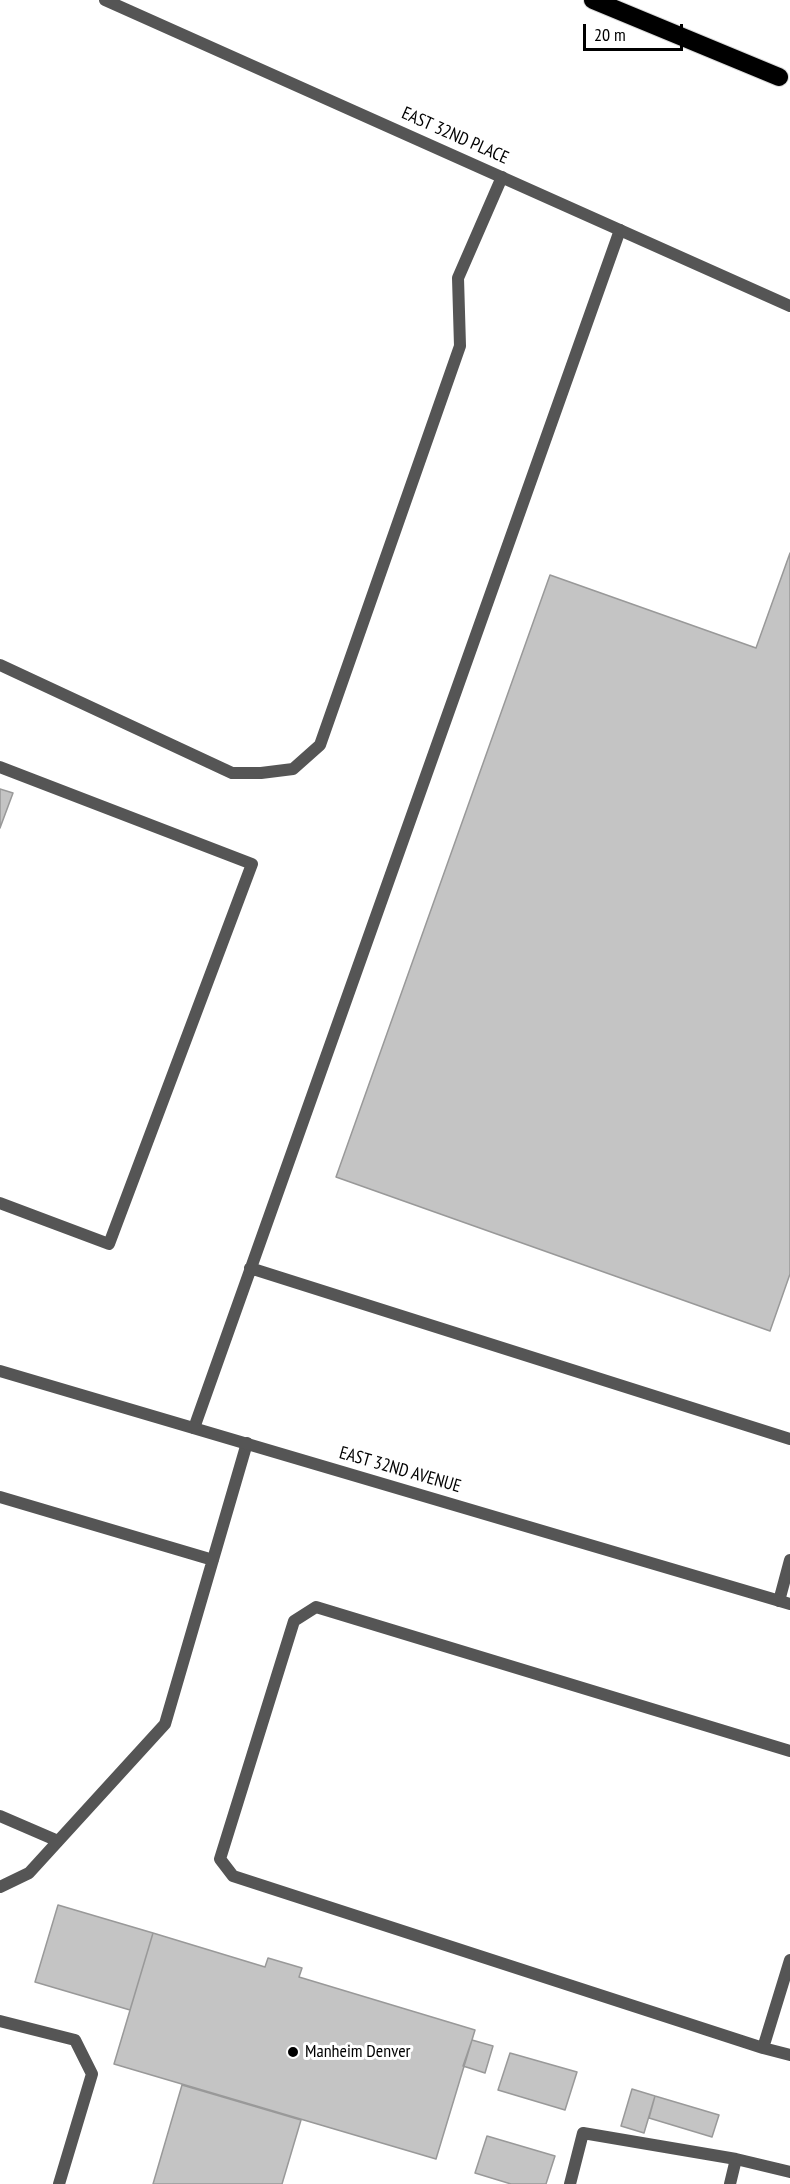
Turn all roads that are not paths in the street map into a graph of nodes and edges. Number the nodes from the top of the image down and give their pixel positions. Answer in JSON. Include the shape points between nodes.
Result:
{"nodes":[{"id":1,"x":105,"y":0,"type":"edge"},
{"id":2,"x":593,"y":0,"type":"edge"},
{"id":3,"x":608,"y":0,"type":"edge"},
{"id":4,"x":785,"y":79,"type":"edge"},
{"id":5,"x":502,"y":177,"type":"junction"},
{"id":6,"x":620,"y":230,"type":"junction"},
{"id":7,"x":790,"y":306,"type":"edge"},
{"id":8,"x":0,"y":665,"type":"edge"},
{"id":9,"x":0,"y":767,"type":"edge"},
{"id":10,"x":0,"y":1203,"type":"edge"},
{"id":11,"x":250,"y":1268,"type":"junction"},
{"id":12,"x":0,"y":1371,"type":"edge"},
{"id":13,"x":194,"y":1428,"type":"junction"},
{"id":14,"x":790,"y":1439,"type":"edge"},
{"id":15,"x":247,"y":1443,"type":"junction"},
{"id":16,"x":0,"y":1497,"type":"edge"},
{"id":17,"x":213,"y":1560,"type":"junction"},
{"id":18,"x":790,"y":1560,"type":"edge"},
{"id":19,"x":784,"y":1602,"type":"edge"},
{"id":20,"x":790,"y":1751,"type":"edge"},
{"id":21,"x":0,"y":1815,"type":"edge"},
{"id":22,"x":58,"y":1841,"type":"junction"},
{"id":23,"x":0,"y":1887,"type":"edge"},
{"id":24,"x":790,"y":1960,"type":"edge"},
{"id":25,"x":0,"y":2021,"type":"edge"},
{"id":26,"x":763,"y":2048,"type":"junction"},
{"id":27,"x":790,"y":2055,"type":"edge"},
{"id":28,"x":736,"y":2160,"type":"junction"},
{"id":29,"x":790,"y":2172,"type":"edge"},
{"id":30,"x":59,"y":2184,"type":"edge"},
{"id":31,"x":570,"y":2184,"type":"edge"},
{"id":32,"x":730,"y":2184,"type":"edge"}],
"edges":[{"from":1,"to":5,"type":"street","name":"EAST 32ND PLACE"},
{"from":2,"to":4,"type":"highway"},
{"from":3,"to":4,"type":"highway"},
{"from":5,"to":6,"type":"street","name":"EAST 32ND PLACE"},
{"from":5,"to":8,"type":"street","via":[[458,278],[460,346],[320,745],[293,769],[232,773]]},
{"from":6,"to":7,"type":"street","name":"EAST 32ND PLACE"},
{"from":6,"to":11,"type":"street"},
{"from":9,"to":10,"type":"street","via":[[252,864],[109,1244]]},
{"from":11,"to":13,"type":"street"},
{"from":11,"to":14,"type":"street"},
{"from":12,"to":13,"type":"street","name":"EAST 32ND AVENUE"},
{"from":13,"to":15,"type":"street","name":"EAST 32ND AVENUE"},
{"from":15,"to":17,"type":"street"},
{"from":15,"to":19,"type":"street","name":"EAST 32ND AVENUE"},
{"from":16,"to":17,"type":"street"},
{"from":17,"to":22,"type":"street","via":[[165,1724]]},
{"from":18,"to":19,"type":"street"},
{"from":20,"to":26,"type":"street","via":[[316,1607],[294,1621],[220,1859],[233,1876]]},
{"from":21,"to":22,"type":"street"},
{"from":22,"to":23,"type":"street","via":[[29,1873]]},
{"from":24,"to":26,"type":"street"},
{"from":25,"to":30,"type":"street","via":[[75,2040],[92,2074]]},
{"from":26,"to":27,"type":"street"},
{"from":28,"to":29,"type":"street"},
{"from":28,"to":31,"type":"street","via":[[583,2133]]},
{"from":28,"to":32,"type":"street"}]}
